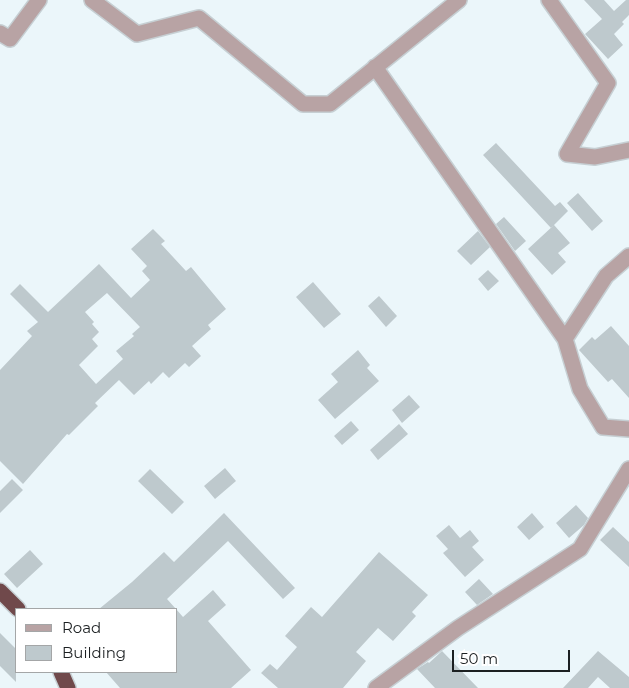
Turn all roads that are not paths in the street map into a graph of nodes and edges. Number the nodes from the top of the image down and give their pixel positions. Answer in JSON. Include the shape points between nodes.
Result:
{"nodes":[{"id":1,"x":39,"y":0,"type":"edge"},
{"id":2,"x":92,"y":0,"type":"edge"},
{"id":3,"x":458,"y":0,"type":"edge"},
{"id":4,"x":549,"y":0,"type":"edge"},
{"id":5,"x":0,"y":33,"type":"edge"},
{"id":6,"x":376,"y":67,"type":"junction"},
{"id":7,"x":629,"y":150,"type":"edge"},
{"id":8,"x":629,"y":256,"type":"edge"},
{"id":9,"x":565,"y":339,"type":"junction"},
{"id":10,"x":629,"y":429,"type":"edge"},
{"id":11,"x":629,"y":469,"type":"edge"},
{"id":12,"x":0,"y":591,"type":"edge"},
{"id":13,"x":17,"y":608,"type":"edge"},
{"id":14,"x":61,"y":673,"type":"edge"},
{"id":15,"x":68,"y":688,"type":"edge"},
{"id":16,"x":376,"y":688,"type":"edge"}],
"edges":[{"from":1,"to":5,"type":"street","via":[[10,39]]},
{"from":2,"to":6,"type":"street","via":[[137,34],[200,18],[303,104],[330,104]]},
{"from":3,"to":6,"type":"street"},
{"from":4,"to":7,"type":"street","via":[[608,83],[567,154],[595,157]]},
{"from":6,"to":9,"type":"street"},
{"from":8,"to":9,"type":"street","via":[[606,276]]},
{"from":9,"to":10,"type":"street","via":[[580,388],[603,427]]},
{"from":11,"to":16,"type":"street","via":[[580,549],[458,628]]},
{"from":12,"to":13,"type":"highway"},
{"from":14,"to":15,"type":"highway"}]}
